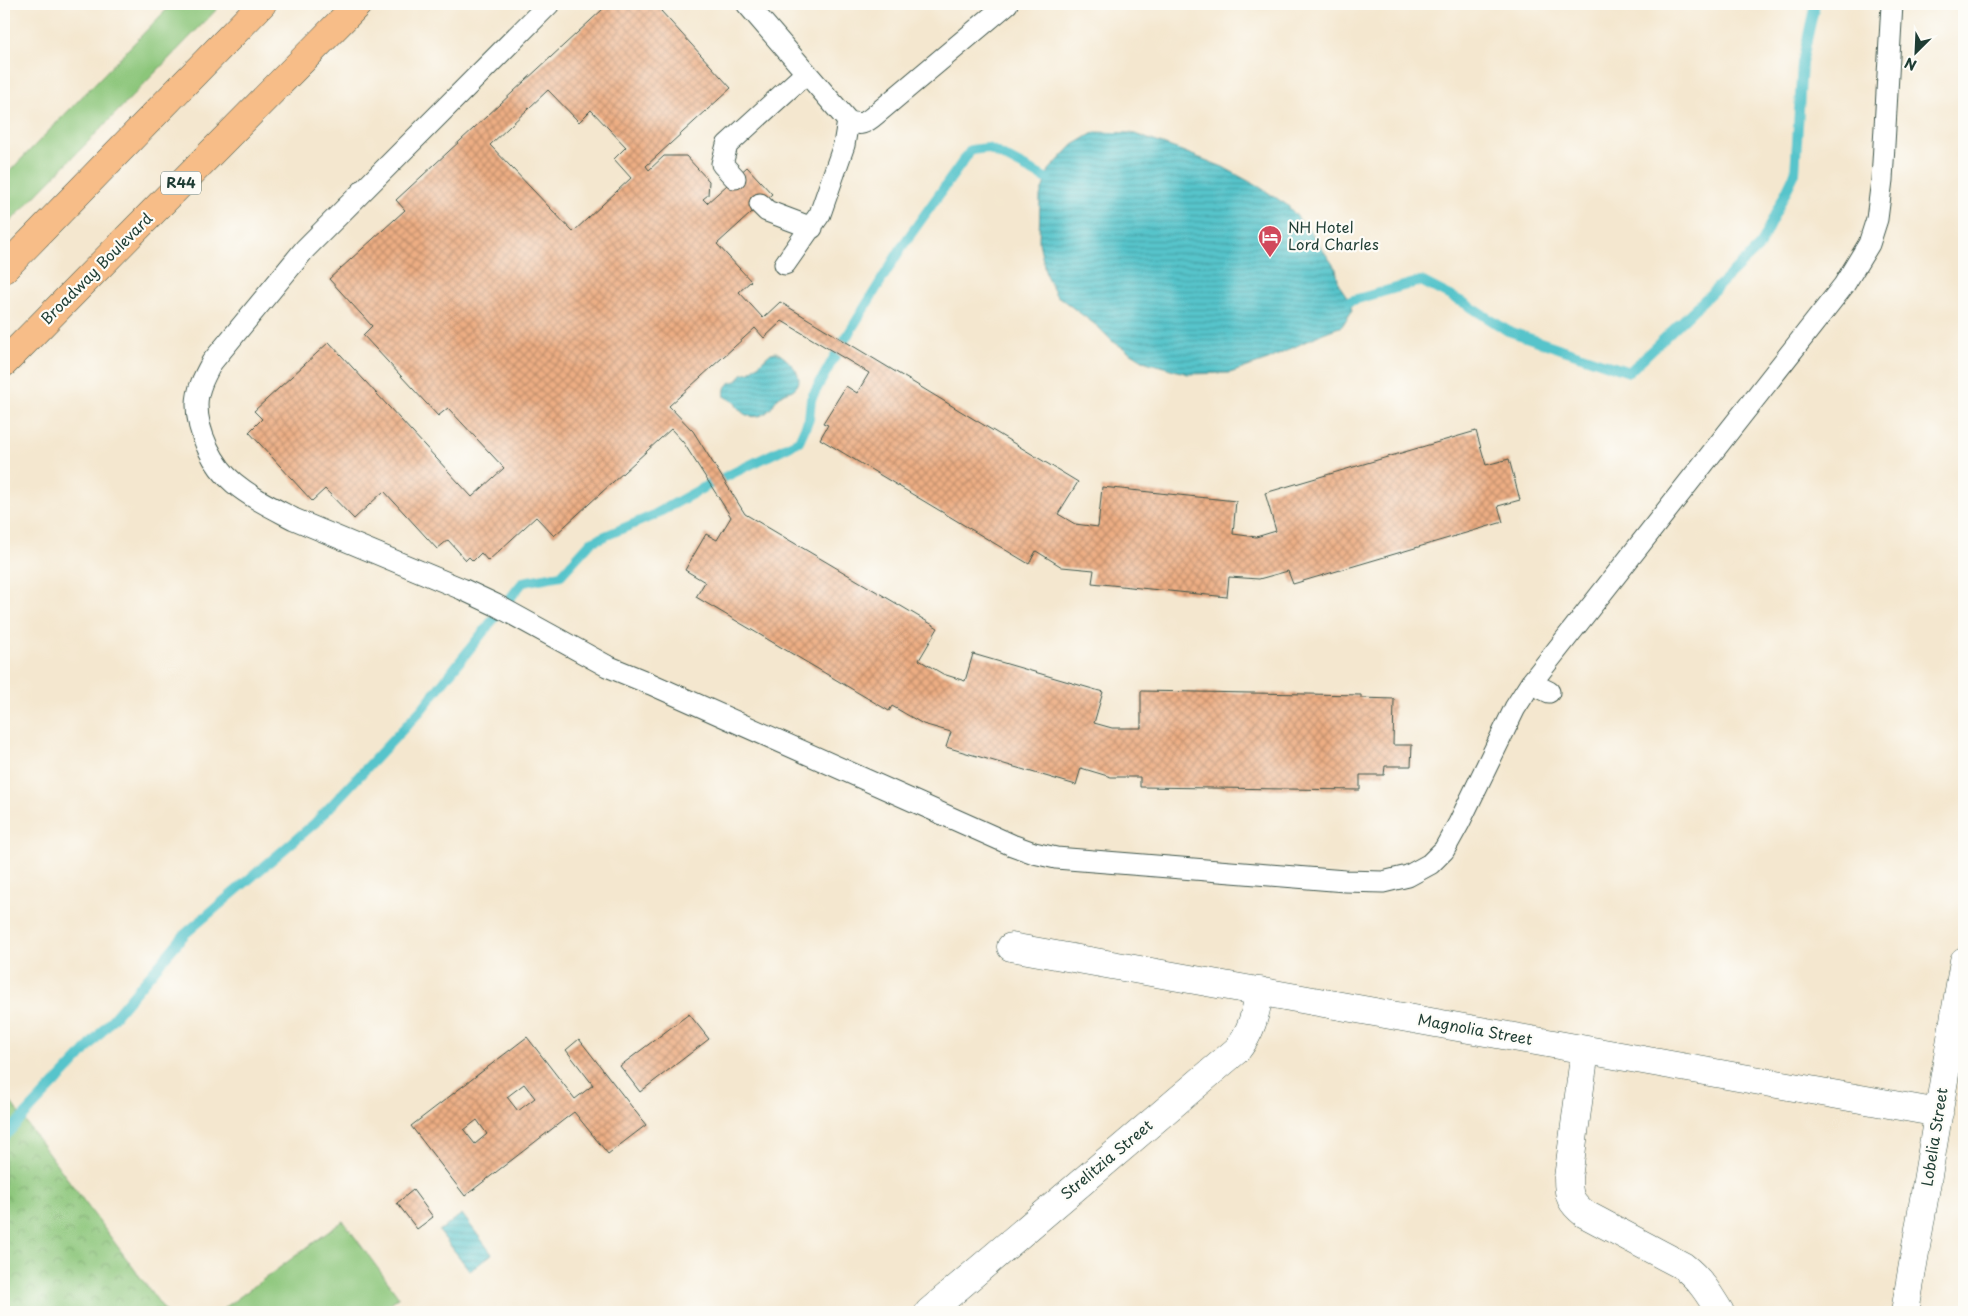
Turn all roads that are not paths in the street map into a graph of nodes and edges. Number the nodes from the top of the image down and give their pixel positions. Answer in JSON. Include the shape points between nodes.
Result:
{"nodes":[{"id":1,"x":262,"y":4,"type":"edge"},
{"id":2,"x":358,"y":4,"type":"edge"},
{"id":3,"x":549,"y":4,"type":"edge"},
{"id":4,"x":747,"y":4,"type":"edge"},
{"id":5,"x":1007,"y":4,"type":"edge"},
{"id":6,"x":1892,"y":4,"type":"edge"},
{"id":7,"x":806,"y":73,"type":"junction"},
{"id":8,"x":848,"y":121,"type":"junction"},
{"id":9,"x":735,"y":178,"type":"dead end"},
{"id":10,"x":760,"y":204,"type":"dead end"},
{"id":11,"x":812,"y":228,"type":"junction"},
{"id":12,"x":785,"y":264,"type":"dead end"},
{"id":13,"x":4,"y":269,"type":"edge"},
{"id":14,"x":4,"y":363,"type":"edge"},
{"id":15,"x":1011,"y":947,"type":"dead end"},
{"id":16,"x":1964,"y":961,"type":"edge"},
{"id":17,"x":1260,"y":992,"type":"junction"},
{"id":18,"x":1585,"y":1050,"type":"junction"},
{"id":19,"x":1939,"y":1113,"type":"junction"},
{"id":20,"x":929,"y":1312,"type":"edge"},
{"id":21,"x":1720,"y":1312,"type":"edge"},
{"id":22,"x":1905,"y":1312,"type":"edge"}],
"edges":[{"from":1,"to":13,"type":"main road"},
{"from":2,"to":14,"type":"main road","name":"Broadway Boulevard","number":"R44"},
{"from":3,"to":6,"type":"lane","via":[[304,248],[212,362],[201,383],[197,404],[200,426],[210,452],[233,482],[294,519],[496,605],[607,666],[1034,853],[1056,858],[1345,882],[1383,882],[1408,876],[1430,864],[1444,850],[1515,708],[1540,687],[1844,285],[1869,244],[1877,219]]},
{"from":4,"to":7,"type":"lane"},
{"from":5,"to":8,"type":"lane","via":[[868,121],[862,124]]},
{"from":7,"to":8,"type":"lane"},
{"from":7,"to":9,"type":"lane","via":[[727,145],[722,164]]},
{"from":8,"to":11,"type":"lane","via":[[828,195]]},
{"from":10,"to":11,"type":"lane","via":[[767,211]]},
{"from":11,"to":12,"type":"lane"},
{"from":15,"to":17,"type":"street","name":"Magnolia Street"},
{"from":16,"to":19,"type":"street","name":"Lobelia Street"},
{"from":17,"to":18,"type":"street","name":"Magnolia Street"},
{"from":17,"to":20,"type":"street","name":"Strelitzia Street","via":[[1252,1027],[1237,1050]]},
{"from":18,"to":19,"type":"street","name":"Magnolia Street"},
{"from":18,"to":21,"type":"street","via":[[1568,1178],[1574,1206],[1683,1266],[1703,1285]]},
{"from":19,"to":22,"type":"street","name":"Lobelia Street"}]}
